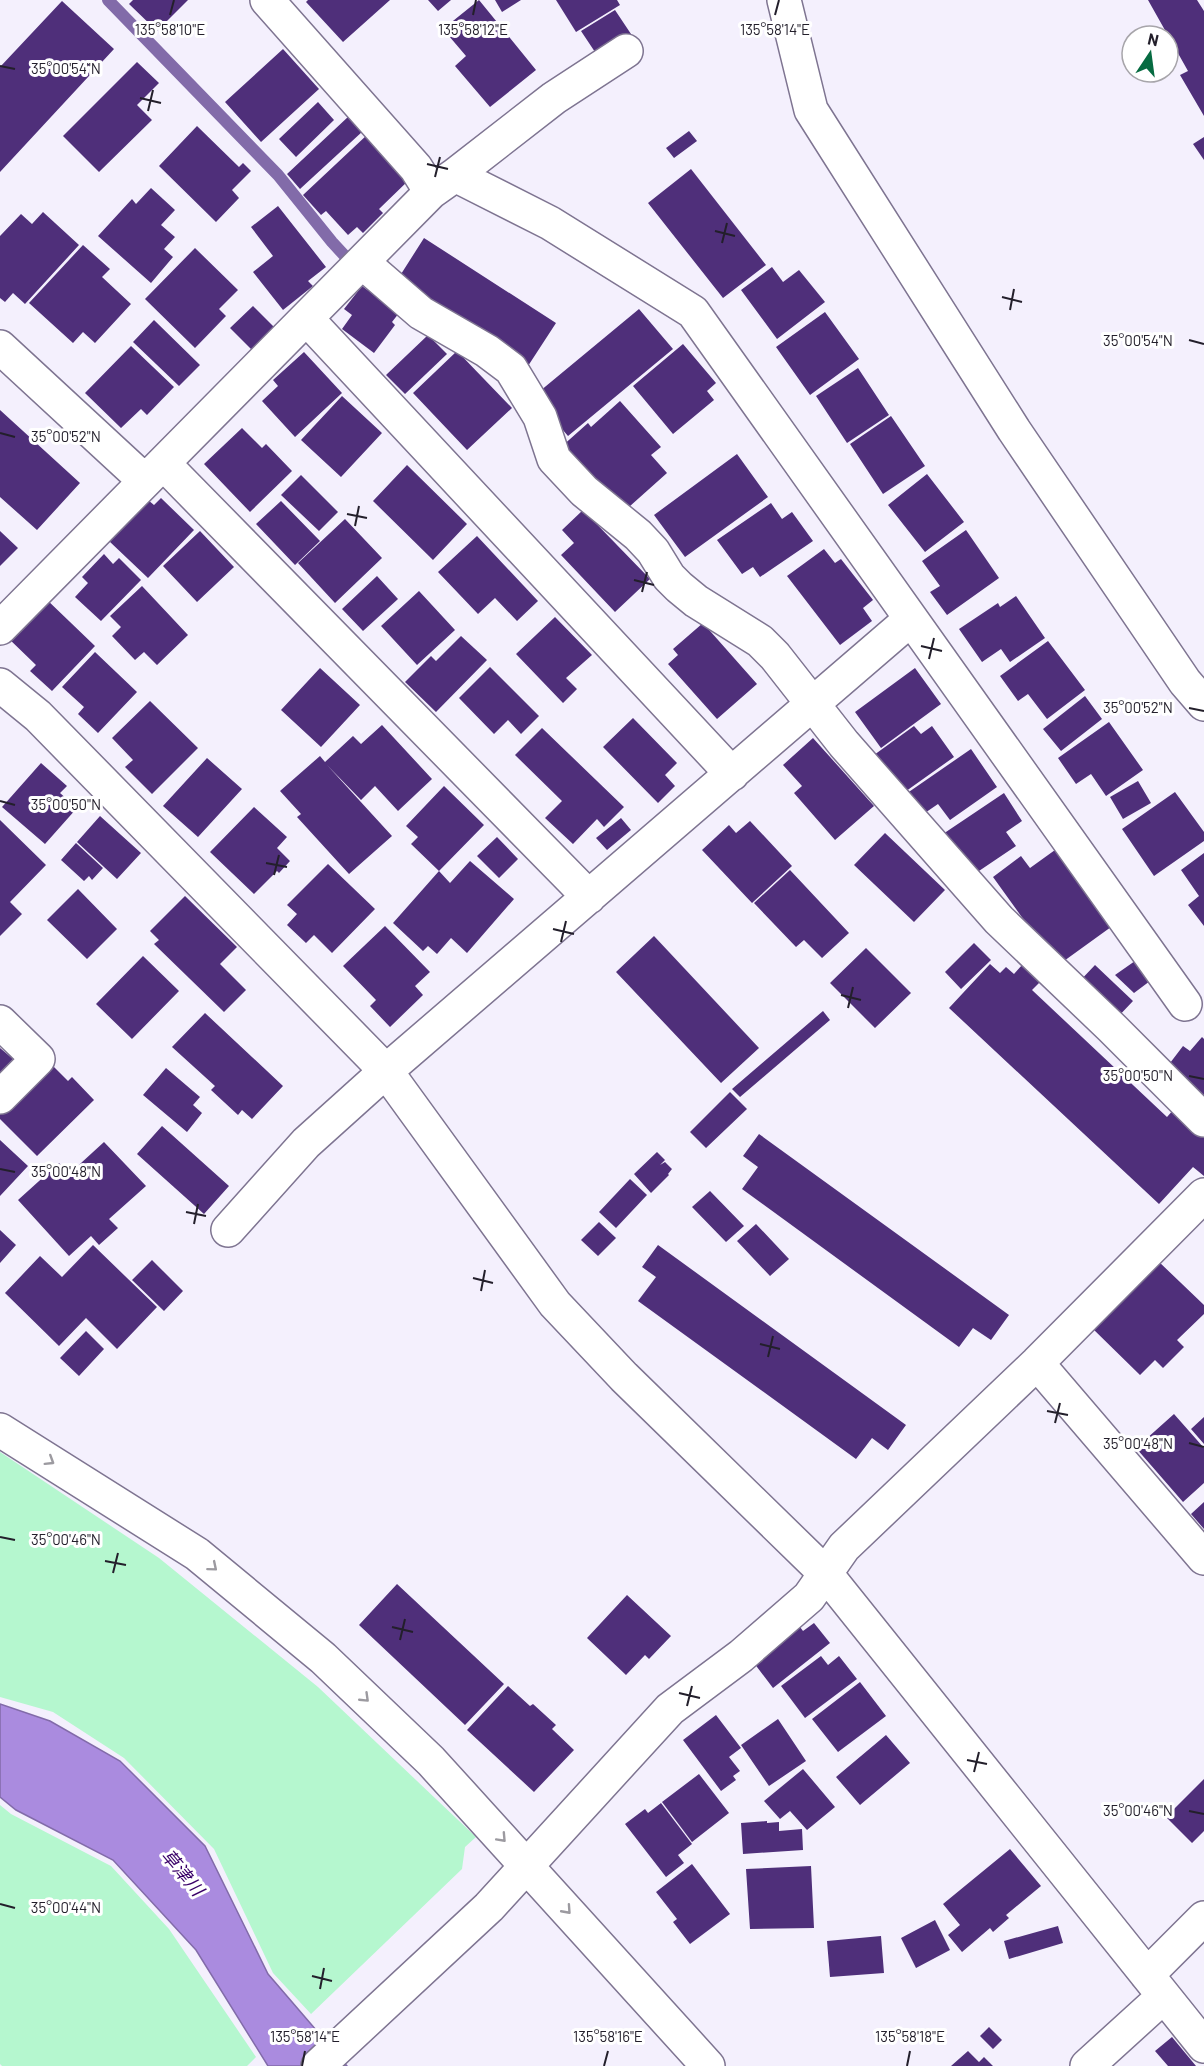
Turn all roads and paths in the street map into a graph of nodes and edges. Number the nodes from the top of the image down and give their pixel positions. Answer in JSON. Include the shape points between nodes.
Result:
{"nodes":[{"id":1,"x":267,"y":0,"type":"edge"},
{"id":2,"x":784,"y":0,"type":"edge"},
{"id":3,"x":626,"y":51,"type":"dead end"},
{"id":4,"x":443,"y":183,"type":"junction"},
{"id":5,"x":362,"y":262,"type":"junction"},
{"id":6,"x":307,"y":319,"type":"junction"},
{"id":7,"x":0,"y":347,"type":"edge"},
{"id":8,"x":154,"y":472,"type":"junction"},
{"id":9,"x":911,"y":619,"type":"junction"},
{"id":10,"x":0,"y":628,"type":"edge"},
{"id":11,"x":0,"y":685,"type":"edge"},
{"id":12,"x":1195,"y":693,"type":"edge"},
{"id":13,"x":812,"y":704,"type":"junction"},
{"id":14,"x":1204,"y":721,"type":"edge"},
{"id":15,"x":732,"y":774,"type":"junction"},
{"id":16,"x":589,"y":897,"type":"junction"},
{"id":17,"x":1185,"y":1004,"type":"dead end"},
{"id":18,"x":0,"y":1022,"type":"edge"},
{"id":19,"x":386,"y":1071,"type":"junction"},
{"id":20,"x":0,"y":1097,"type":"edge"},
{"id":21,"x":1204,"y":1120,"type":"edge"},
{"id":22,"x":1204,"y":1195,"type":"edge"},
{"id":23,"x":228,"y":1230,"type":"dead end"},
{"id":24,"x":1036,"y":1363,"type":"junction"},
{"id":25,"x":0,"y":1430,"type":"edge"},
{"id":26,"x":1204,"y":1558,"type":"edge"},
{"id":27,"x":826,"y":1574,"type":"junction"},
{"id":28,"x":528,"y":1866,"type":"junction"},
{"id":29,"x":1204,"y":1918,"type":"edge"},
{"id":30,"x":1155,"y":1985,"type":"junction"},
{"id":31,"x":1204,"y":2046,"type":"edge"},
{"id":32,"x":318,"y":2066,"type":"edge"},
{"id":33,"x":708,"y":2066,"type":"edge"},
{"id":34,"x":1087,"y":2066,"type":"edge"}],
"edges":[{"from":1,"to":4,"type":"street","via":[[416,168]]},
{"from":2,"to":12,"type":"street","via":[[811,110],[1014,429]]},
{"from":3,"to":4,"type":"street","via":[[554,98]]},
{"from":4,"to":5,"type":"street"},
{"from":4,"to":9,"type":"street","via":[[550,223],[693,312]]},
{"from":5,"to":6,"type":"street"},
{"from":5,"to":13,"type":"street","via":[[421,313],[511,369],[540,417],[554,459],[638,535],[679,586],[760,641]]},
{"from":6,"to":8,"type":"street"},
{"from":6,"to":15,"type":"street"},
{"from":7,"to":8,"type":"street"},
{"from":8,"to":10,"type":"street"},
{"from":8,"to":16,"type":"street"},
{"from":9,"to":13,"type":"street"},
{"from":9,"to":17,"type":"street"},
{"from":11,"to":19,"type":"street","via":[[38,716]]},
{"from":12,"to":14,"type":"street"},
{"from":13,"to":15,"type":"street"},
{"from":13,"to":21,"type":"street","via":[[999,920]]},
{"from":15,"to":16,"type":"street"},
{"from":16,"to":19,"type":"street"},
{"from":18,"to":20,"type":"street","via":[[38,1059]]},
{"from":19,"to":23,"type":"street","via":[[306,1143]]},
{"from":19,"to":27,"type":"street","via":[[555,1304],[624,1377]]},
{"from":22,"to":24,"type":"street"},
{"from":24,"to":26,"type":"street"},
{"from":24,"to":27,"type":"street","via":[[844,1547]]},
{"from":25,"to":28,"type":"street","one_way":true,"via":[[197,1554],[224,1576],[332,1666],[431,1761]]},
{"from":27,"to":28,"type":"street","via":[[809,1597],[767,1634],[670,1709]]},
{"from":27,"to":30,"type":"street"},
{"from":28,"to":32,"type":"street"},
{"from":28,"to":33,"type":"street","one_way":true},
{"from":29,"to":30,"type":"street"},
{"from":30,"to":31,"type":"street"},
{"from":30,"to":34,"type":"street"}]}
